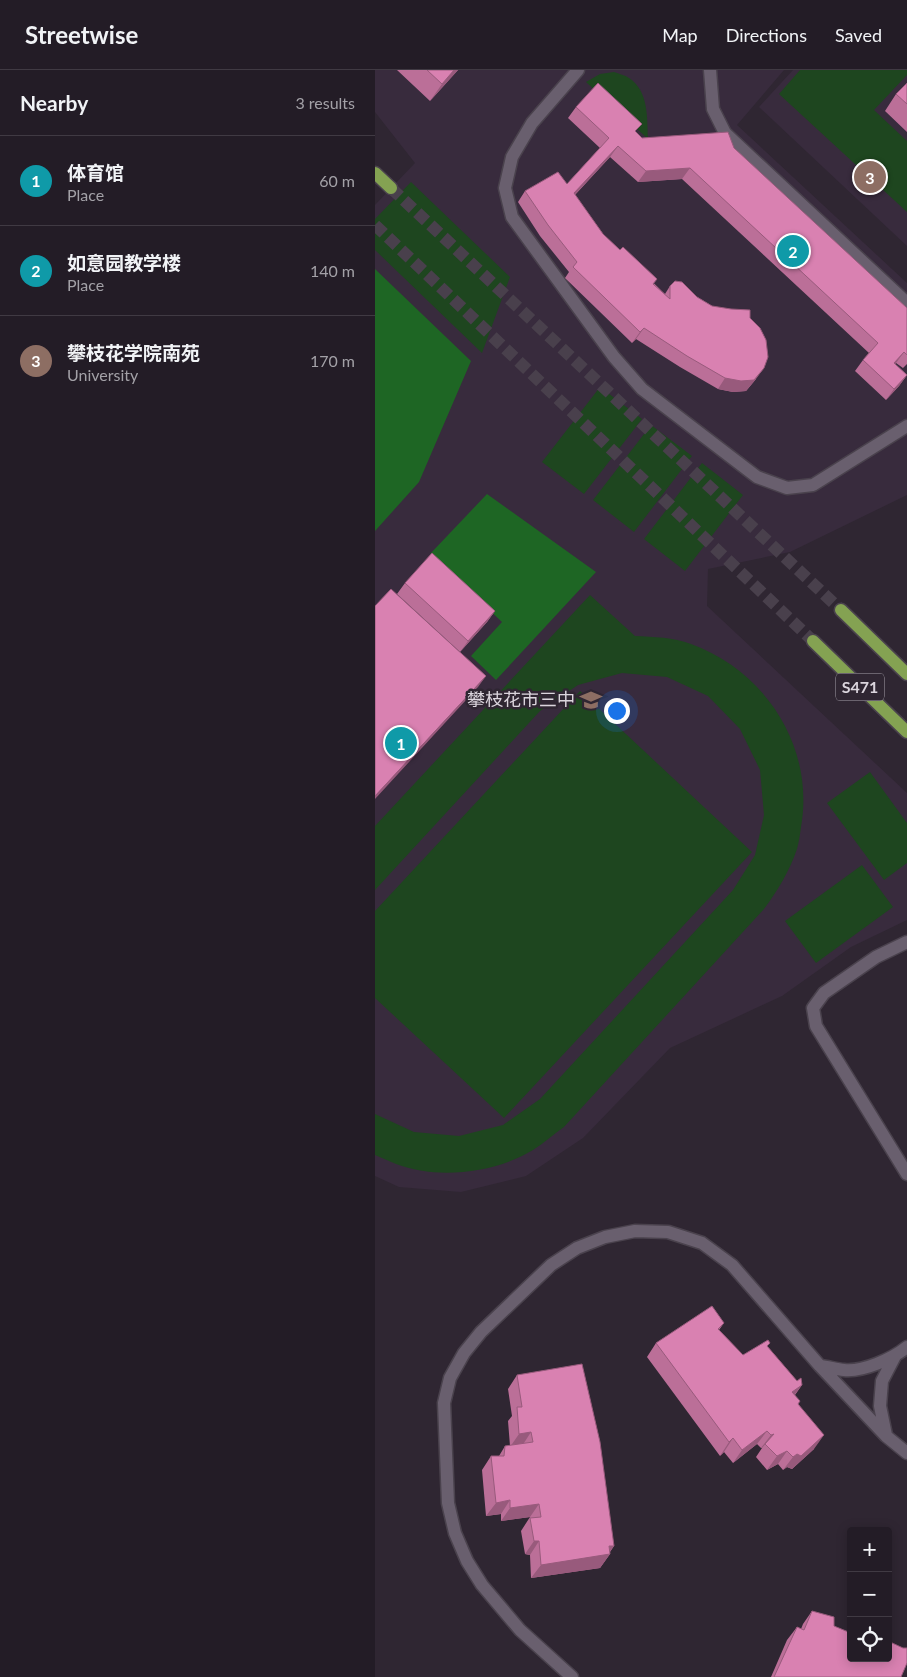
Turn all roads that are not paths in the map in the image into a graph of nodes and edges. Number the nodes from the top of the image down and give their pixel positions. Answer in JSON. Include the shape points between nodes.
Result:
{"nodes":[{"id":1,"x":578,"y":70,"type":"edge"},
{"id":2,"x":710,"y":70,"type":"edge"},
{"id":3,"x":375,"y":173,"type":"edge"},
{"id":4,"x":391,"y":188,"type":"tunnel mouth"},
{"id":5,"x":907,"y":303,"type":"edge"},
{"id":6,"x":907,"y":426,"type":"edge"},
{"id":7,"x":841,"y":610,"type":"tunnel mouth"},
{"id":8,"x":813,"y":641,"type":"tunnel mouth"},
{"id":9,"x":907,"y":674,"type":"edge"},
{"id":10,"x":907,"y":732,"type":"edge"},
{"id":11,"x":907,"y":942,"type":"edge"},
{"id":12,"x":907,"y":1174,"type":"edge"},
{"id":13,"x":907,"y":1347,"type":"edge"},
{"id":14,"x":895,"y":1356,"type":"junction"},
{"id":15,"x":820,"y":1366,"type":"junction"},
{"id":16,"x":886,"y":1436,"type":"junction"},
{"id":17,"x":907,"y":1453,"type":"edge"},
{"id":18,"x":572,"y":1677,"type":"edge"}],
"edges":[{"from":1,"to":6,"type":"street","via":[[532,123],[512,157],[505,188],[512,217],[618,362],[642,389],[757,477],[787,488],[813,485]]},
{"from":2,"to":5,"type":"street","via":[[713,109],[725,133]]},
{"from":3,"to":4,"type":"main road"},
{"from":7,"to":9,"type":"main road","number":"S471"},
{"from":8,"to":10,"type":"main road","number":"S471"},
{"from":11,"to":12,"type":"street","via":[[876,957],[824,993],[813,1008],[816,1026]]},
{"from":13,"to":14,"type":"street"},
{"from":14,"to":15,"type":"street","via":[[873,1365],[846,1370]]},
{"from":14,"to":16,"type":"street","via":[[882,1381],[880,1406]]},
{"from":15,"to":16,"type":"street"},
{"from":15,"to":18,"type":"street","via":[[731,1265],[702,1243],[668,1232],[635,1231],[605,1237],[577,1248],[551,1265],[481,1332],[464,1353],[450,1378],[444,1403],[448,1504],[455,1533],[467,1561],[500,1609]]},
{"from":16,"to":17,"type":"street"}]}
